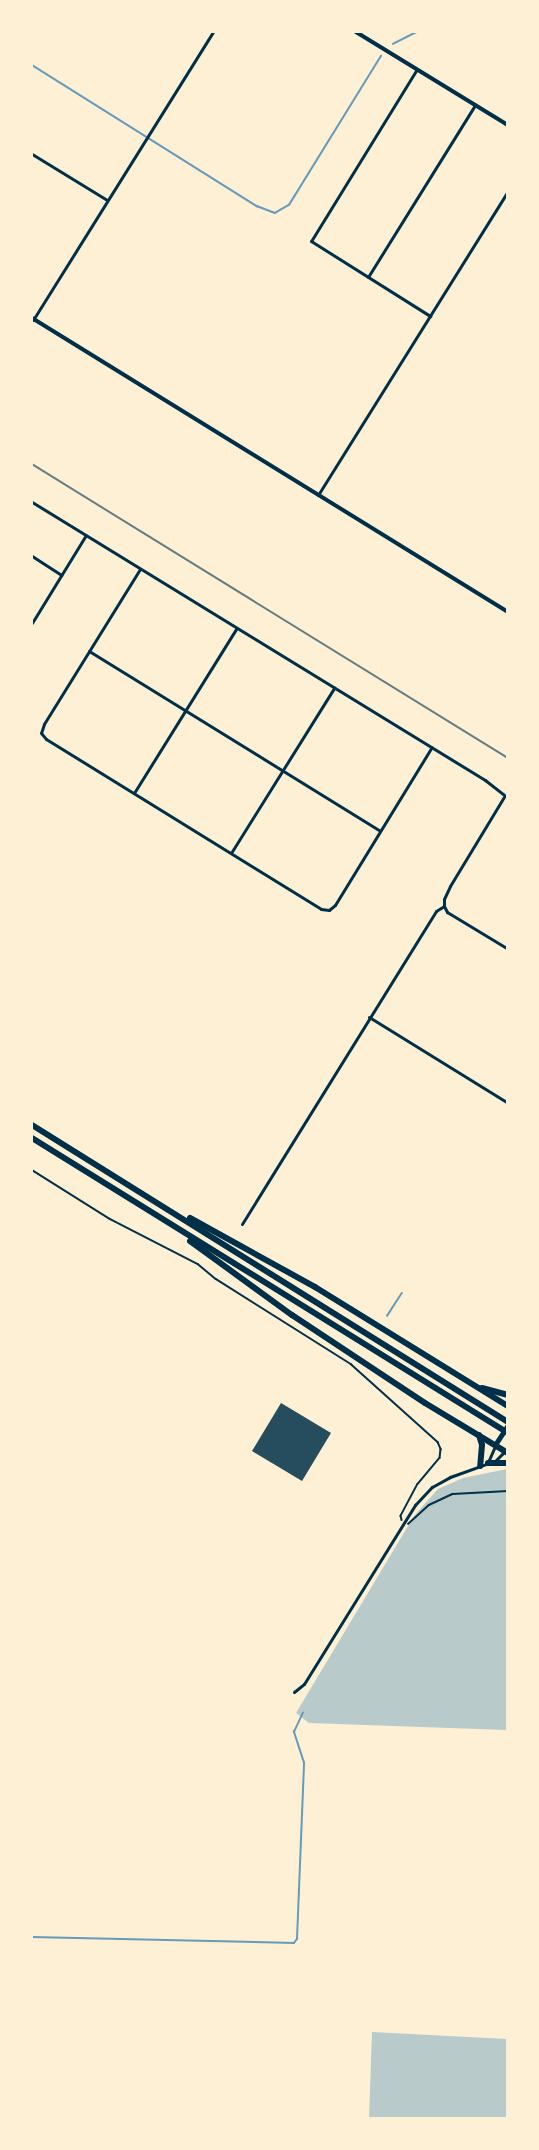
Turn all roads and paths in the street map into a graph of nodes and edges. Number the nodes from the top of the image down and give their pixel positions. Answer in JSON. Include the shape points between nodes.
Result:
{"nodes":[{"id":1,"x":213,"y":32,"type":"edge"},
{"id":2,"x":357,"y":32,"type":"edge"},
{"id":3,"x":417,"y":69,"type":"junction"},
{"id":4,"x":475,"y":105,"type":"junction"},
{"id":5,"x":507,"y":125,"type":"edge"},
{"id":6,"x":32,"y":154,"type":"edge"},
{"id":7,"x":507,"y":191,"type":"edge"},
{"id":8,"x":107,"y":200,"type":"junction"},
{"id":9,"x":368,"y":277,"type":"junction"},
{"id":10,"x":430,"y":316,"type":"junction"},
{"id":11,"x":32,"y":319,"type":"edge"},
{"id":12,"x":318,"y":495,"type":"junction"},
{"id":13,"x":32,"y":502,"type":"edge"},
{"id":14,"x":86,"y":536,"type":"junction"},
{"id":15,"x":32,"y":556,"type":"edge"},
{"id":16,"x":140,"y":569,"type":"junction"},
{"id":17,"x":62,"y":575,"type":"junction"},
{"id":18,"x":507,"y":612,"type":"edge"},
{"id":19,"x":32,"y":623,"type":"edge"},
{"id":20,"x":236,"y":628,"type":"junction"},
{"id":21,"x":89,"y":651,"type":"junction"},
{"id":22,"x":334,"y":688,"type":"junction"},
{"id":23,"x":185,"y":711,"type":"junction"},
{"id":24,"x":432,"y":747,"type":"junction"},
{"id":25,"x":283,"y":771,"type":"junction"},
{"id":26,"x":134,"y":793,"type":"junction"},
{"id":27,"x":506,"y":797,"type":"edge"},
{"id":28,"x":381,"y":831,"type":"junction"},
{"id":29,"x":231,"y":853,"type":"junction"},
{"id":30,"x":444,"y":906,"type":"junction"},
{"id":31,"x":507,"y":949,"type":"edge"},
{"id":32,"x":369,"y":1017,"type":"junction"},
{"id":33,"x":507,"y":1102,"type":"edge"},
{"id":34,"x":32,"y":1125,"type":"edge"},
{"id":35,"x":32,"y":1138,"type":"edge"},
{"id":36,"x":32,"y":1170,"type":"edge"},
{"id":37,"x":147,"y":1196,"type":"junction"},
{"id":38,"x":134,"y":1201,"type":"junction"},
{"id":39,"x":242,"y":1224,"type":"dead end"},
{"id":40,"x":472,"y":1385,"type":"junction"},
{"id":41,"x":507,"y":1395,"type":"edge"},
{"id":42,"x":507,"y":1406,"type":"edge"},
{"id":43,"x":507,"y":1423,"type":"edge"},
{"id":44,"x":507,"y":1433,"type":"edge"},
{"id":45,"x":479,"y":1435,"type":"junction"},
{"id":46,"x":495,"y":1445,"type":"junction"},
{"id":47,"x":507,"y":1451,"type":"edge"},
{"id":48,"x":488,"y":1463,"type":"junction"},
{"id":49,"x":507,"y":1463,"type":"edge"},
{"id":50,"x":480,"y":1466,"type":"junction"},
{"id":51,"x":507,"y":1491,"type":"edge"},
{"id":52,"x":405,"y":1522,"type":"junction"},
{"id":53,"x":294,"y":1692,"type":"dead end"}],
"edges":[{"from":1,"to":8,"type":"street"},
{"from":2,"to":3,"type":"street"},
{"from":3,"to":4,"type":"street"},
{"from":3,"to":9,"type":"street","via":[[311,241]]},
{"from":4,"to":5,"type":"street"},
{"from":4,"to":9,"type":"street"},
{"from":6,"to":8,"type":"street"},
{"from":7,"to":10,"type":"street"},
{"from":8,"to":11,"type":"street"},
{"from":9,"to":10,"type":"street"},
{"from":10,"to":12,"type":"street"},
{"from":11,"to":12,"type":"street"},
{"from":12,"to":18,"type":"street"},
{"from":13,"to":14,"type":"street"},
{"from":14,"to":16,"type":"street"},
{"from":14,"to":17,"type":"street"},
{"from":15,"to":17,"type":"street"},
{"from":16,"to":20,"type":"street"},
{"from":16,"to":21,"type":"street"},
{"from":17,"to":19,"type":"street"},
{"from":20,"to":22,"type":"street"},
{"from":20,"to":23,"type":"street"},
{"from":21,"to":23,"type":"street"},
{"from":21,"to":26,"type":"street","via":[[40,730],[43,737]]},
{"from":22,"to":24,"type":"street"},
{"from":22,"to":25,"type":"street"},
{"from":23,"to":25,"type":"street"},
{"from":23,"to":26,"type":"street"},
{"from":24,"to":27,"type":"street"},
{"from":24,"to":28,"type":"street"},
{"from":25,"to":28,"type":"street"},
{"from":25,"to":29,"type":"street"},
{"from":26,"to":29,"type":"street"},
{"from":27,"to":30,"type":"street","via":[[450,886]]},
{"from":28,"to":29,"type":"street","via":[[329,910],[321,909]]},
{"from":30,"to":31,"type":"street","via":[[447,912]]},
{"from":30,"to":32,"type":"street","via":[[435,911]]},
{"from":32,"to":33,"type":"street"},
{"from":32,"to":39,"type":"street"},
{"from":34,"to":37,"type":"highway"},
{"from":35,"to":38,"type":"highway"},
{"from":36,"to":52,"type":"path","via":[[110,1219],[198,1264],[351,1364],[438,1442],[440,1458],[422,1478],[400,1518]]},
{"from":37,"to":40,"type":"highway","via":[[315,1287]]},
{"from":37,"to":43,"type":"highway"},
{"from":38,"to":44,"type":"highway"},
{"from":38,"to":45,"type":"highway","via":[[292,1316]]},
{"from":40,"to":41,"type":"highway"},
{"from":40,"to":42,"type":"highway"},
{"from":43,"to":46,"type":"main road"},
{"from":45,"to":46,"type":"highway"},
{"from":45,"to":50,"type":"highway"},
{"from":46,"to":47,"type":"highway"},
{"from":46,"to":48,"type":"street"},
{"from":47,"to":48,"type":"street"},
{"from":48,"to":49,"type":"highway"},
{"from":48,"to":50,"type":"street"},
{"from":50,"to":52,"type":"street","via":[[432,1487]]},
{"from":51,"to":52,"type":"path","via":[[453,1494],[429,1505],[410,1524]]},
{"from":52,"to":53,"type":"street","via":[[304,1684]]}]}
